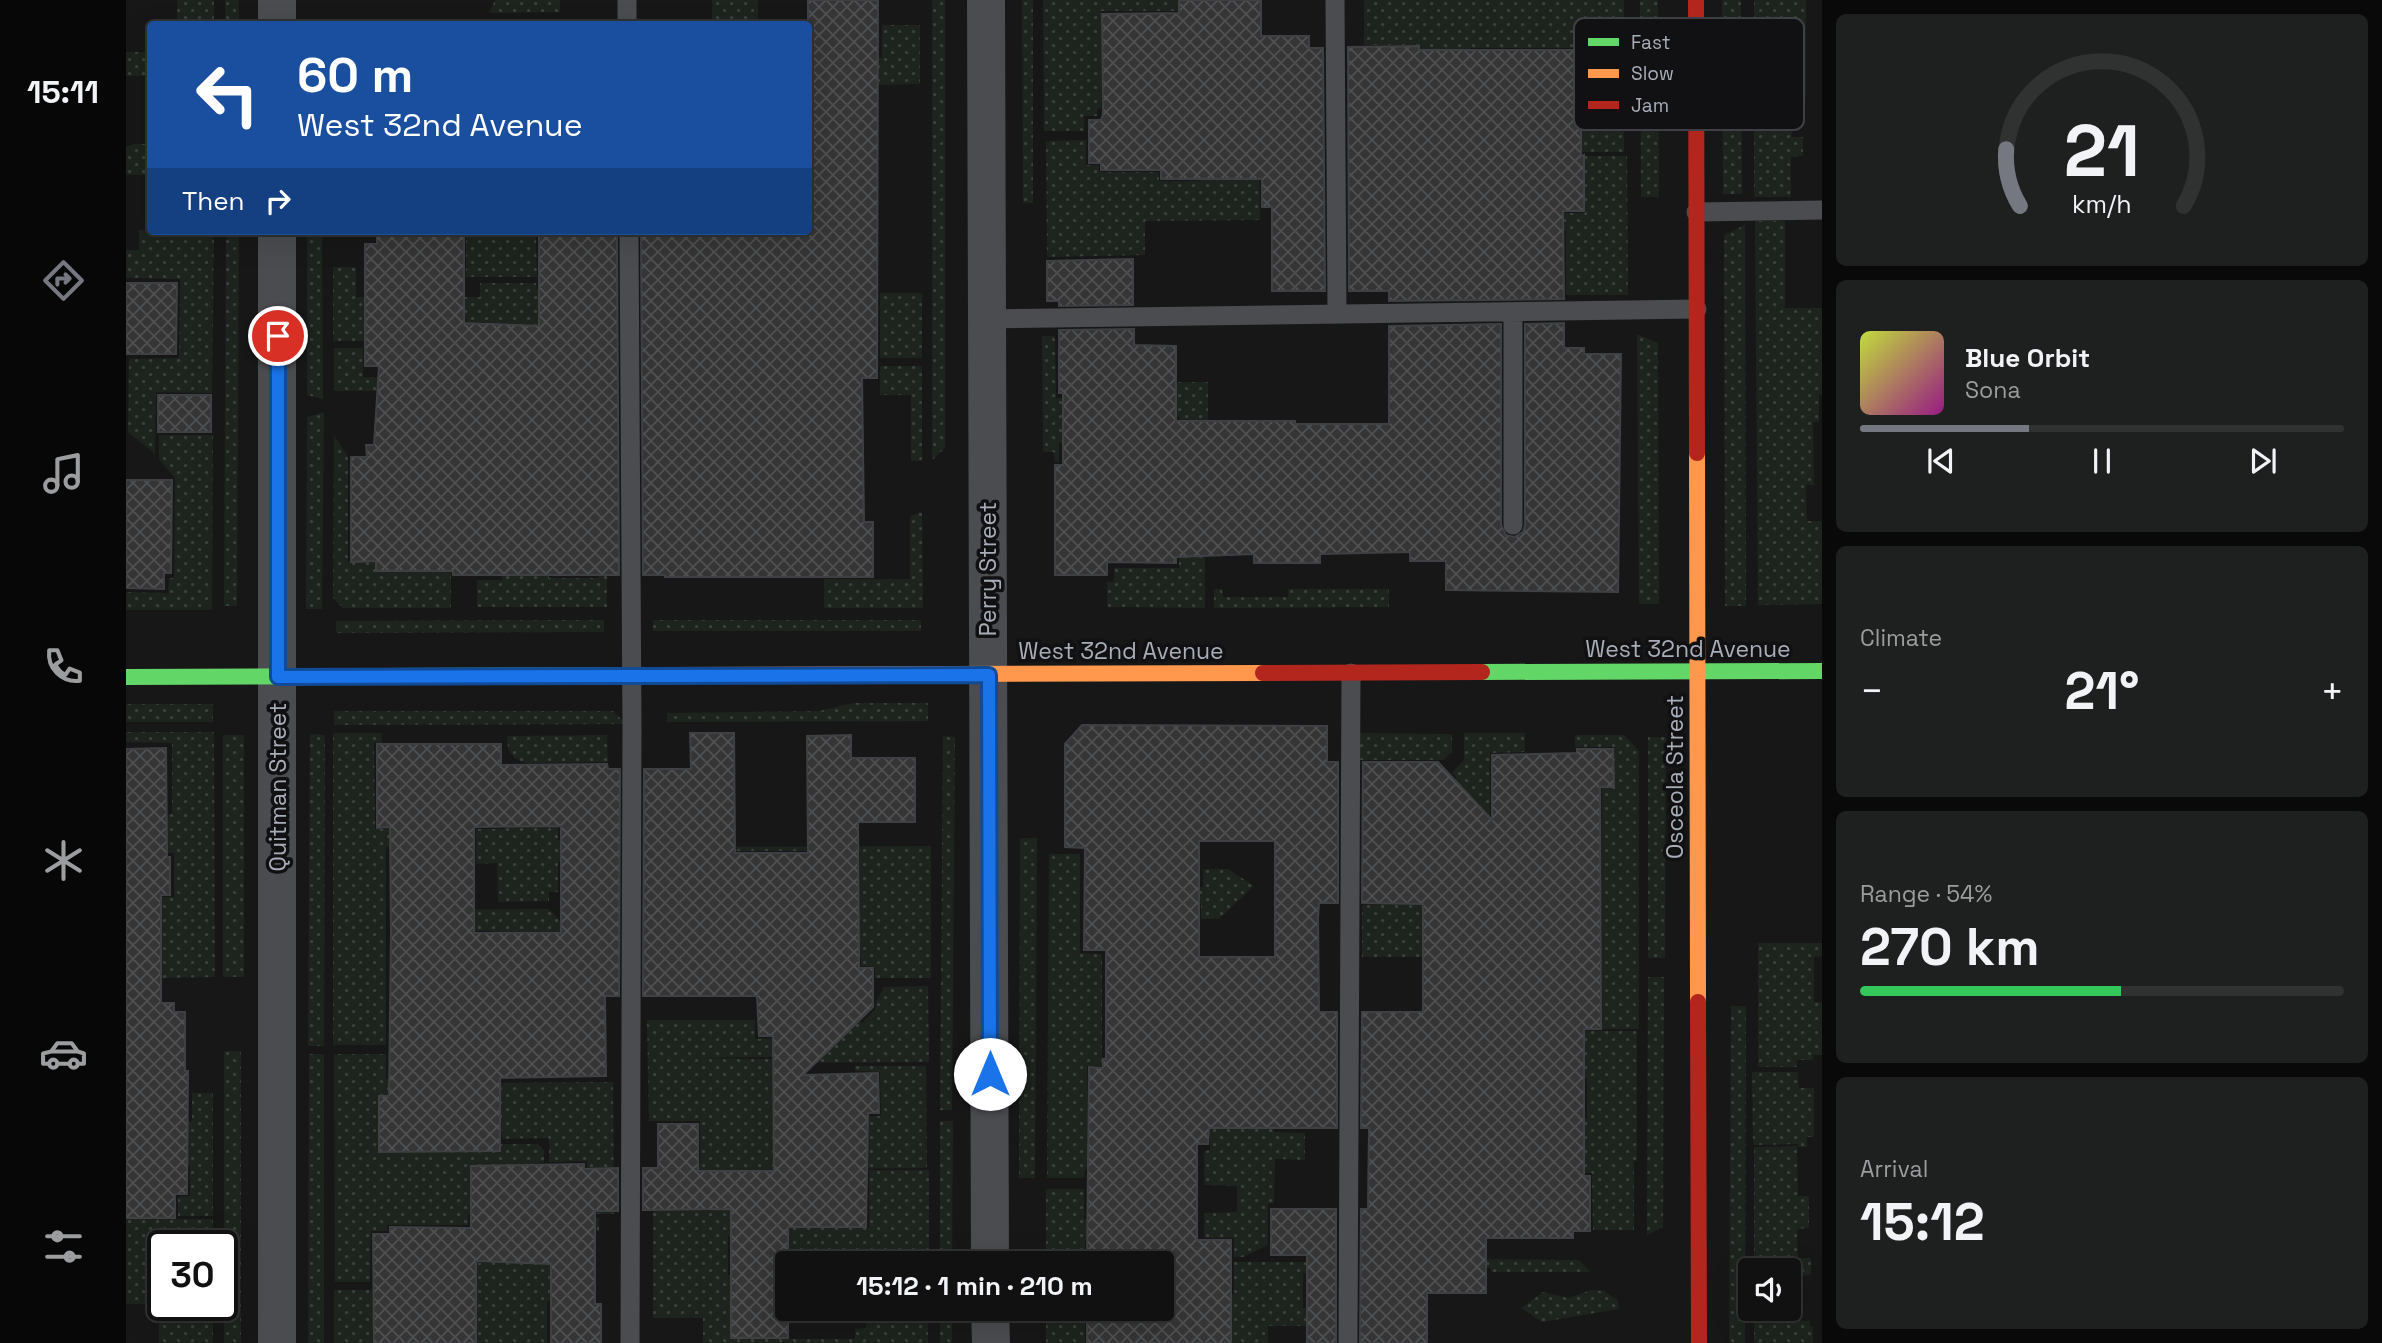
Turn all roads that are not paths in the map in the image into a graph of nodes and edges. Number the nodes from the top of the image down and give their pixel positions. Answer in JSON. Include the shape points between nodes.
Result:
{"nodes":[{"id":1,"x":277,"y":0,"type":"edge"},
{"id":2,"x":627,"y":0,"type":"edge"},
{"id":3,"x":986,"y":0,"type":"edge"},
{"id":4,"x":1335,"y":0,"type":"edge"},
{"id":5,"x":1696,"y":0,"type":"edge"},
{"id":6,"x":1696,"y":18,"type":"edge"},
{"id":7,"x":277,"y":21,"type":"edge"},
{"id":8,"x":627,"y":21,"type":"edge"},
{"id":9,"x":1696,"y":130,"type":"edge"},
{"id":10,"x":1822,"y":210,"type":"edge"},
{"id":11,"x":1696,"y":212,"type":"junction"},
{"id":12,"x":277,"y":235,"type":"edge"},
{"id":13,"x":629,"y":235,"type":"edge"},
{"id":14,"x":1697,"y":309,"type":"junction"},
{"id":15,"x":1513,"y":312,"type":"junction"},
{"id":16,"x":1337,"y":314,"type":"junction"},
{"id":17,"x":988,"y":319,"type":"junction"},
{"id":18,"x":1513,"y":525,"type":"dead end"},
{"id":19,"x":1697,"y":671,"type":"junction"},
{"id":20,"x":1822,"y":671,"type":"edge"},
{"id":21,"x":1351,"y":673,"type":"junction"},
{"id":22,"x":989,"y":675,"type":"junction"},
{"id":23,"x":632,"y":676,"type":"junction"},
{"id":24,"x":126,"y":677,"type":"edge"},
{"id":25,"x":278,"y":677,"type":"junction"},
{"id":26,"x":990,"y":1251,"type":"edge"},
{"id":27,"x":990,"y":1321,"type":"edge"},
{"id":28,"x":278,"y":1343,"type":"edge"},
{"id":29,"x":630,"y":1343,"type":"edge"},
{"id":30,"x":990,"y":1343,"type":"edge"},
{"id":31,"x":1348,"y":1343,"type":"edge"},
{"id":32,"x":1699,"y":1343,"type":"edge"}],
"edges":[{"from":1,"to":7,"type":"street"},
{"from":2,"to":8,"type":"lane"},
{"from":3,"to":17,"type":"street","name":"Perry Street"},
{"from":4,"to":16,"type":"lane"},
{"from":5,"to":6,"type":"street","name":"Osceola Street"},
{"from":9,"to":11,"type":"street","name":"Osceola Street"},
{"from":10,"to":11,"type":"lane"},
{"from":11,"to":14,"type":"street","name":"Osceola Street"},
{"from":12,"to":25,"type":"street","name":"Quitman Street"},
{"from":13,"to":23,"type":"lane"},
{"from":14,"to":15,"type":"lane"},
{"from":14,"to":19,"type":"street","name":"Osceola Street"},
{"from":15,"to":16,"type":"lane"},
{"from":15,"to":18,"type":"lane"},
{"from":16,"to":17,"type":"lane"},
{"from":17,"to":22,"type":"street","name":"Perry Street"},
{"from":19,"to":20,"type":"street","name":"West 32nd Avenue"},
{"from":19,"to":21,"type":"street","name":"West 32nd Avenue"},
{"from":19,"to":32,"type":"street","name":"Osceola Street"},
{"from":21,"to":22,"type":"street","name":"West 32nd Avenue"},
{"from":21,"to":31,"type":"lane"},
{"from":22,"to":23,"type":"street","name":"West 32nd Avenue"},
{"from":22,"to":26,"type":"street","name":"Perry Street"},
{"from":23,"to":25,"type":"street","name":"West 32nd Avenue"},
{"from":23,"to":29,"type":"lane"},
{"from":24,"to":25,"type":"street","name":"West 32nd Avenue"},
{"from":25,"to":28,"type":"street","name":"Quitman Street"},
{"from":27,"to":30,"type":"street"}]}
